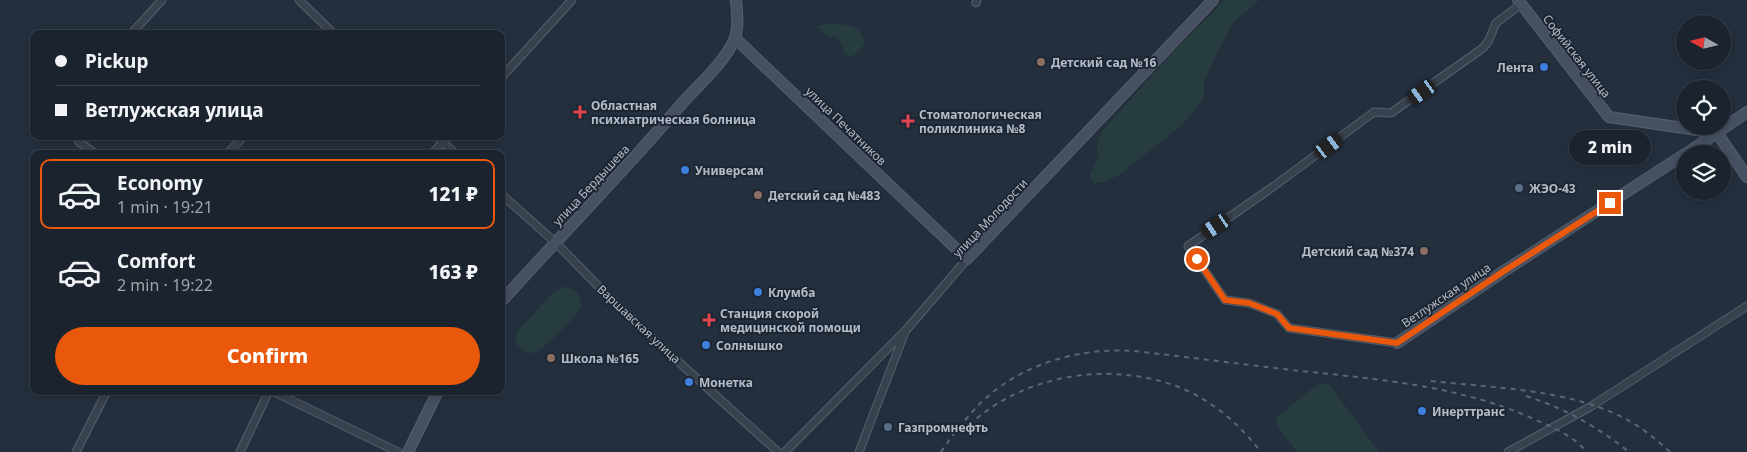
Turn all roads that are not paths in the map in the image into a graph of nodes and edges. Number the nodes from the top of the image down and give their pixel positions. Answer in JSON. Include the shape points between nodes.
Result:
{"nodes":[{"id":1,"x":162,"y":0,"type":"edge"},
{"id":2,"x":299,"y":0,"type":"edge"},
{"id":3,"x":572,"y":0,"type":"edge"},
{"id":4,"x":736,"y":0,"type":"edge"},
{"id":5,"x":1213,"y":0,"type":"edge"},
{"id":6,"x":1520,"y":2,"type":"edge"},
{"id":7,"x":135,"y":30,"type":"edge"},
{"id":8,"x":330,"y":30,"type":"edge"},
{"id":9,"x":734,"y":38,"type":"junction"},
{"id":10,"x":505,"y":74,"type":"edge"},
{"id":11,"x":1747,"y":112,"type":"edge"},
{"id":12,"x":1731,"y":123,"type":"edge"},
{"id":13,"x":1676,"y":127,"type":"edge"},
{"id":14,"x":1714,"y":135,"type":"edge"},
{"id":15,"x":1718,"y":135,"type":"edge"},
{"id":16,"x":81,"y":140,"type":"edge"},
{"id":17,"x":240,"y":140,"type":"edge"},
{"id":18,"x":444,"y":140,"type":"edge"},
{"id":19,"x":1699,"y":145,"type":"edge"},
{"id":20,"x":91,"y":150,"type":"edge"},
{"id":21,"x":231,"y":150,"type":"edge"},
{"id":22,"x":435,"y":150,"type":"edge"},
{"id":23,"x":1676,"y":160,"type":"edge"},
{"id":24,"x":1747,"y":177,"type":"edge"},
{"id":25,"x":505,"y":198,"type":"edge"},
{"id":26,"x":555,"y":242,"type":"junction"},
{"id":27,"x":967,"y":259,"type":"junction"},
{"id":28,"x":505,"y":298,"type":"edge"},
{"id":29,"x":1747,"y":306,"type":"edge"},
{"id":30,"x":906,"y":329,"type":"junction"},
{"id":31,"x":1397,"y":343,"type":"joint"},
{"id":32,"x":105,"y":395,"type":"edge"},
{"id":33,"x":269,"y":395,"type":"edge"},
{"id":34,"x":279,"y":395,"type":"edge"},
{"id":35,"x":436,"y":395,"type":"edge"},
{"id":36,"x":76,"y":452,"type":"edge"},
{"id":37,"x":240,"y":452,"type":"edge"},
{"id":38,"x":398,"y":452,"type":"edge"},
{"id":39,"x":408,"y":452,"type":"edge"},
{"id":40,"x":778,"y":452,"type":"edge"},
{"id":41,"x":785,"y":452,"type":"edge"},
{"id":42,"x":859,"y":452,"type":"edge"},
{"id":43,"x":1508,"y":452,"type":"edge"}],
"edges":[{"from":1,"to":7,"type":"street"},
{"from":2,"to":8,"type":"street"},
{"from":3,"to":10,"type":"street"},
{"from":4,"to":9,"type":"street"},
{"from":5,"to":27,"type":"street","name":"улица Молодости"},
{"from":6,"to":13,"type":"street","name":"Софийская улица","via":[[1609,117]]},
{"from":6,"to":31,"type":"street","via":[[1496,22],[1483,48],[1391,113],[1374,112],[1188,246],[1225,300],[1249,303],[1277,314],[1289,328]]},
{"from":9,"to":26,"type":"street","name":"улица Бердышева","via":[[725,55],[663,126]]},
{"from":9,"to":27,"type":"street","name":"улица Печатников"},
{"from":11,"to":12,"type":"street","name":"Ветлужская улица"},
{"from":14,"to":19,"type":"street","name":"Ветлужская улица"},
{"from":15,"to":24,"type":"street"},
{"from":16,"to":20,"type":"street"},
{"from":17,"to":21,"type":"street"},
{"from":18,"to":22,"type":"street"},
{"from":23,"to":31,"type":"street","name":"Ветлужская улица"},
{"from":25,"to":26,"type":"street","name":"Варшавская улица"},
{"from":26,"to":28,"type":"street","name":"улица Бердышева"},
{"from":26,"to":40,"type":"street","name":"Варшавская улица","via":[[653,338]]},
{"from":27,"to":30,"type":"street","name":"улица Молодости"},
{"from":29,"to":43,"type":"street","via":[[1590,407]]},
{"from":30,"to":41,"type":"street","name":"улица Молодости"},
{"from":30,"to":42,"type":"street"},
{"from":32,"to":36,"type":"street"},
{"from":33,"to":37,"type":"street"},
{"from":34,"to":38,"type":"street"},
{"from":35,"to":39,"type":"street"}]}
